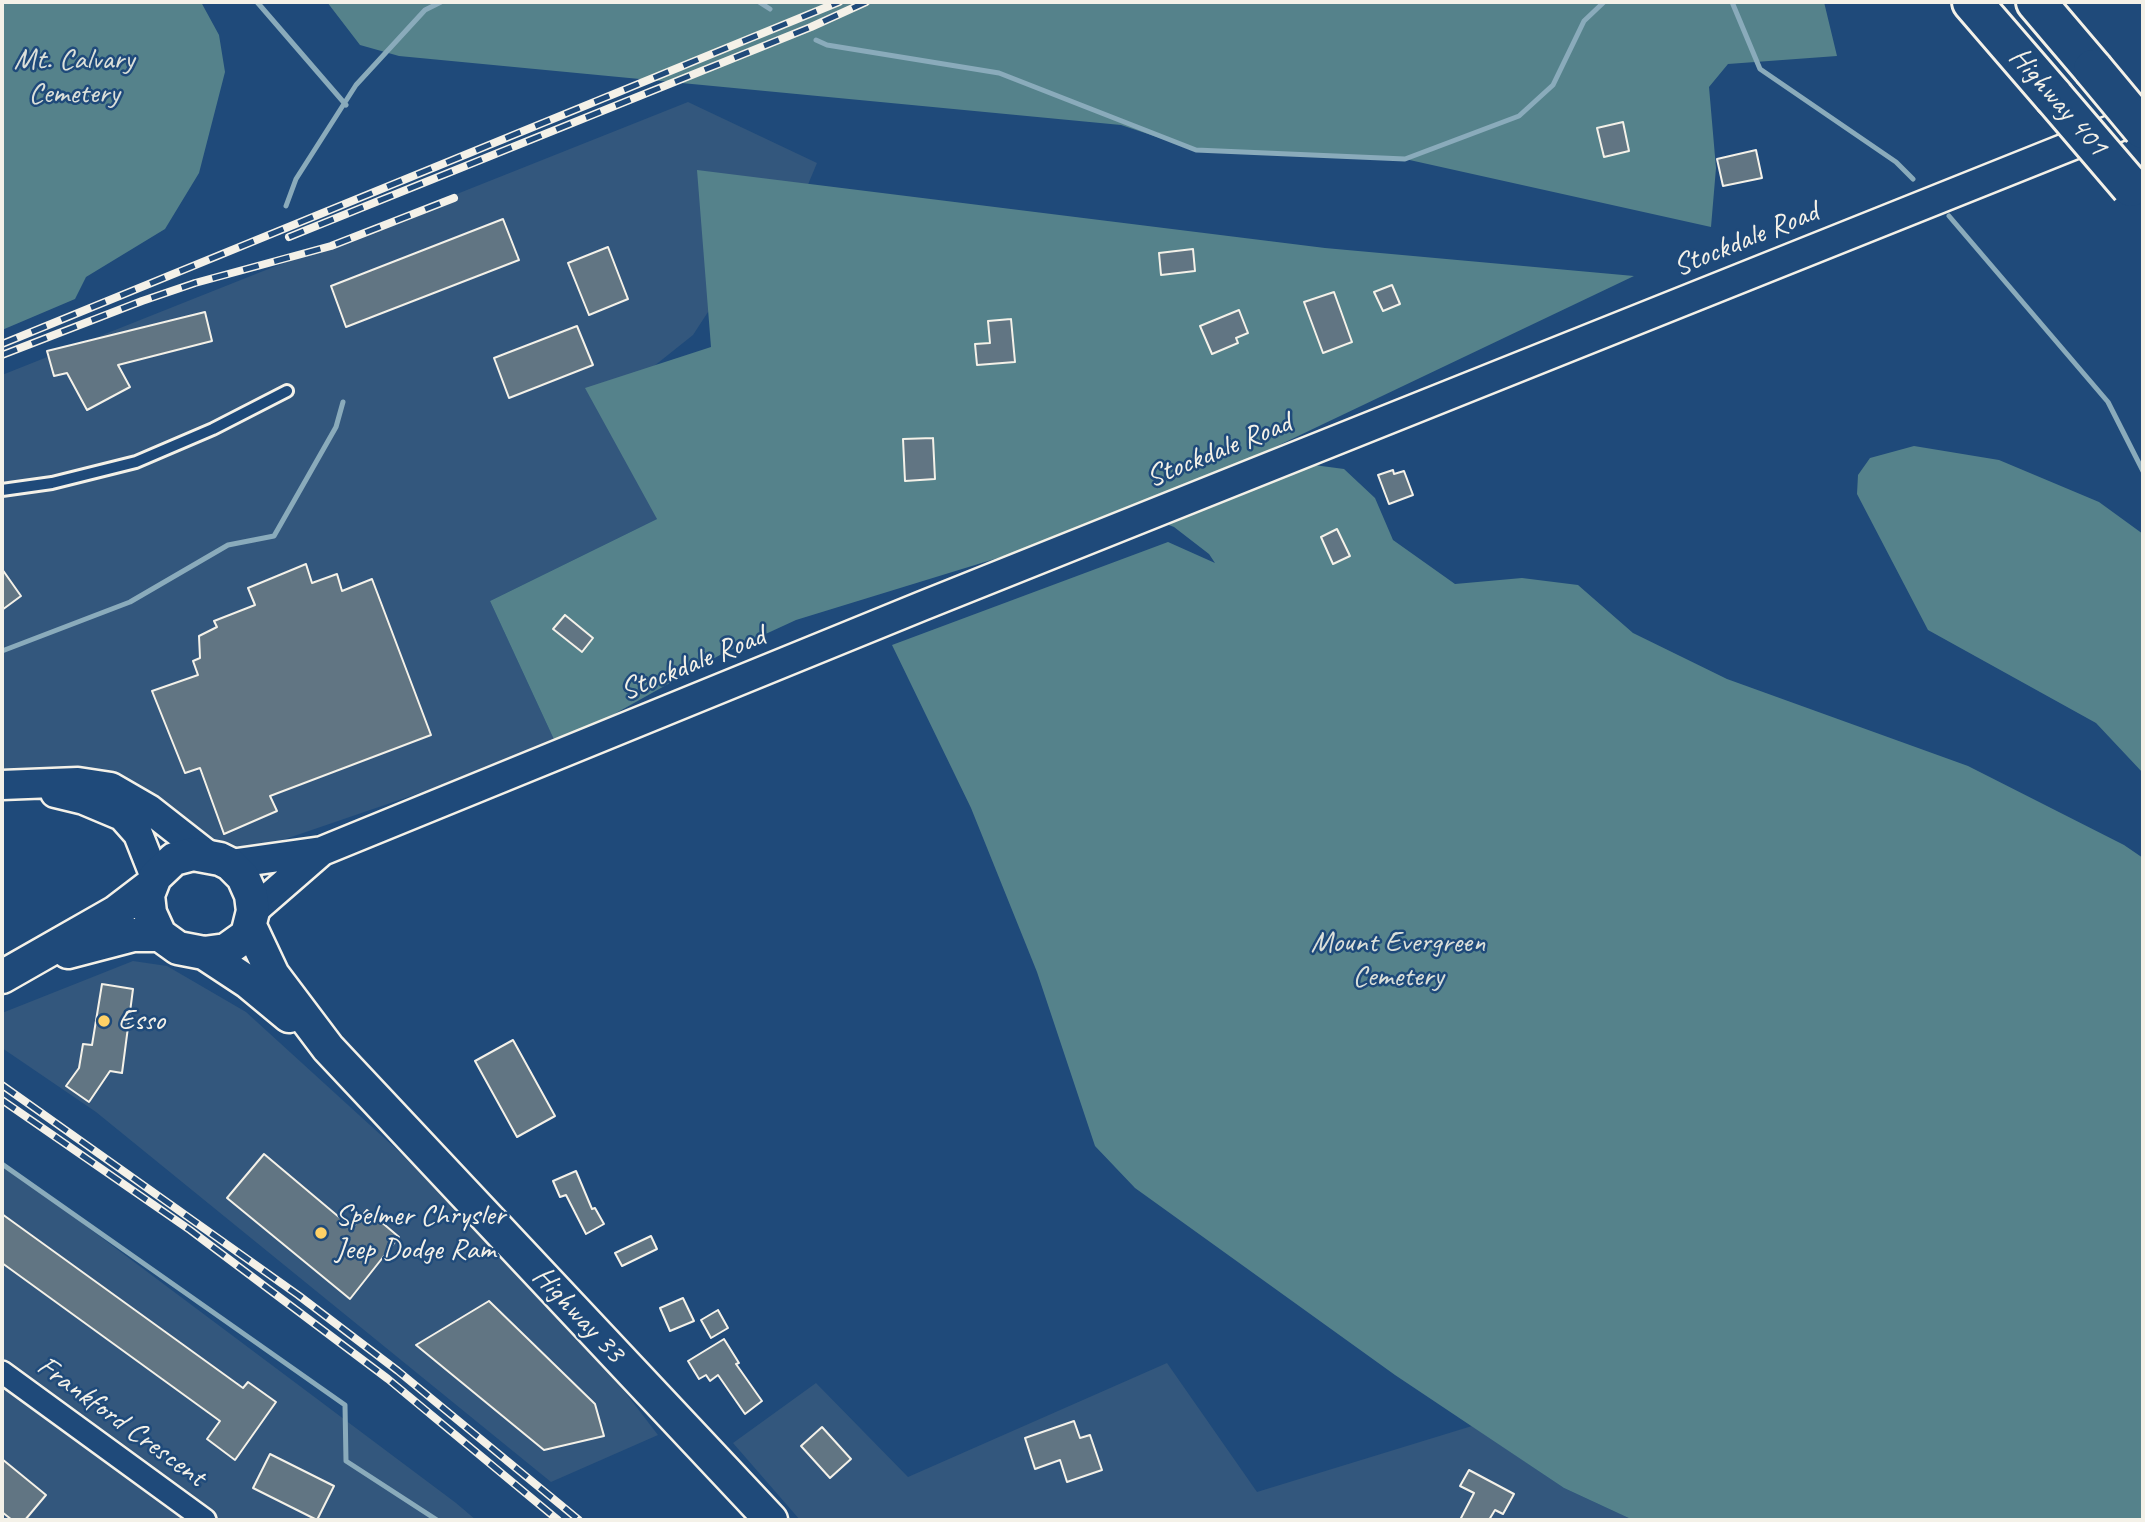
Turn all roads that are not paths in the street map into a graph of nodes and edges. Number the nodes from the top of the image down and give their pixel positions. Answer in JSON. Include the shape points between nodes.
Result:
{"nodes":[{"id":1,"x":1972,"y":2,"type":"edge"},
{"id":2,"x":2036,"y":2,"type":"edge"},
{"id":3,"x":2143,"y":117,"type":"edge"},
{"id":4,"x":2143,"y":129,"type":"edge"},
{"id":5,"x":2137,"y":194,"type":"edge"},
{"id":6,"x":287,"y":391,"type":"dead end"},
{"id":7,"x":2,"y":490,"type":"edge"},
{"id":8,"x":10,"y":784,"type":"edge"},
{"id":9,"x":322,"y":851,"type":"junction"},
{"id":10,"x":219,"y":860,"type":"junction"},
{"id":11,"x":153,"y":882,"type":"junction"},
{"id":12,"x":251,"y":918,"type":"junction"},
{"id":13,"x":160,"y":935,"type":"junction"},
{"id":14,"x":204,"y":953,"type":"junction"},
{"id":15,"x":36,"y":960,"type":"junction"},
{"id":16,"x":2,"y":977,"type":"edge"},
{"id":17,"x":328,"y":1048,"type":"junction"},
{"id":18,"x":2,"y":1372,"type":"edge"},
{"id":19,"x":205,"y":1520,"type":"edge"},
{"id":20,"x":771,"y":1520,"type":"edge"}],
"edges":[{"from":1,"to":5,"type":"highway","name":"Highway 401","bridge":true},
{"from":2,"to":4,"type":"highway","name":"Highway 401","bridge":true},
{"from":3,"to":9,"type":"street","name":"Stockdale Road"},
{"from":6,"to":7,"type":"lane","via":[[136,462]]},
{"from":8,"to":10,"type":"street","via":[[78,782],[111,787]]},
{"from":8,"to":11,"type":"street","via":[[84,800],[122,816],[138,834]]},
{"from":9,"to":10,"type":"street","name":"Stockdale Road"},
{"from":9,"to":12,"type":"street","name":"Stockdale Road"},
{"from":10,"to":11,"type":"main road","via":[[192,854],[174,859]]},
{"from":10,"to":12,"type":"main road","via":[[247,885]]},
{"from":11,"to":13,"type":"main road","via":[[150,913]]},
{"from":11,"to":15,"type":"main road","via":[[130,903]]},
{"from":12,"to":14,"type":"main road","via":[[247,934],[234,947]]},
{"from":12,"to":17,"type":"main road","name":"Highway 33","via":[[273,975]]},
{"from":13,"to":14,"type":"main road","via":[[178,948]]},
{"from":13,"to":15,"type":"main road","via":[[126,936]]},
{"from":14,"to":17,"type":"main road","name":"Highway 33","via":[[248,982]]},
{"from":15,"to":16,"type":"main road"},
{"from":17,"to":20,"type":"main road","name":"Highway 33"},
{"from":18,"to":19,"type":"street","name":"Frankford Crescent"}]}
